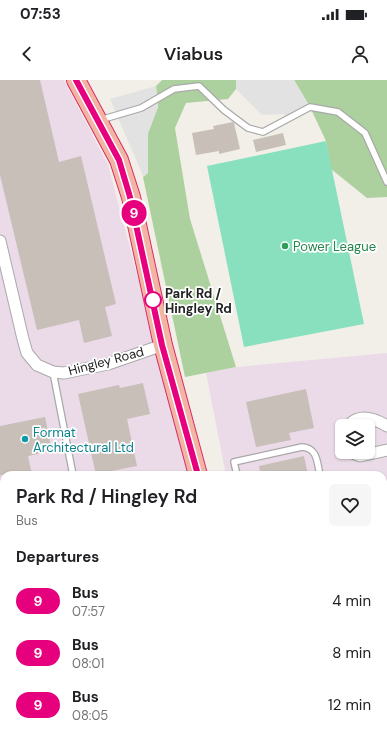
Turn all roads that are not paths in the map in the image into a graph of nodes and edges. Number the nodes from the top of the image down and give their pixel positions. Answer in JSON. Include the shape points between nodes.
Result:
{"nodes":[{"id":1,"x":76,"y":80,"type":"edge"},
{"id":2,"x":98,"y":120,"type":"junction"},
{"id":3,"x":387,"y":182,"type":"edge"},
{"id":4,"x":0,"y":241,"type":"edge"},
{"id":5,"x":162,"y":345,"type":"junction"},
{"id":6,"x":53,"y":372,"type":"junction"},
{"id":7,"x":359,"y":419,"type":"edge"},
{"id":8,"x":370,"y":419,"type":"edge"},
{"id":9,"x":375,"y":420,"type":"edge"},
{"id":10,"x":387,"y":426,"type":"edge"},
{"id":11,"x":387,"y":450,"type":"edge"},
{"id":12,"x":375,"y":453,"type":"edge"},
{"id":13,"x":72,"y":471,"type":"edge"},
{"id":14,"x":197,"y":471,"type":"edge"},
{"id":15,"x":236,"y":471,"type":"edge"},
{"id":16,"x":319,"y":471,"type":"edge"}],
"edges":[{"from":1,"to":2,"type":"highway"},
{"from":2,"to":3,"type":"lane","via":[[141,108],[174,89],[199,86],[248,128],[263,132],[310,107],[338,112],[365,133]]},
{"from":2,"to":5,"type":"highway","via":[[125,176]]},
{"from":4,"to":6,"type":"street","name":"Hingley Road","via":[[27,353],[37,365]]},
{"from":5,"to":6,"type":"street","name":"Hingley Road","via":[[108,364],[64,374]]},
{"from":5,"to":14,"type":"highway"},
{"from":6,"to":13,"type":"lane"},
{"from":7,"to":8,"type":"street"},
{"from":9,"to":10,"type":"street"},
{"from":11,"to":12,"type":"street"},
{"from":15,"to":16,"type":"lane","via":[[234,462],[302,447],[314,452]]}]}
